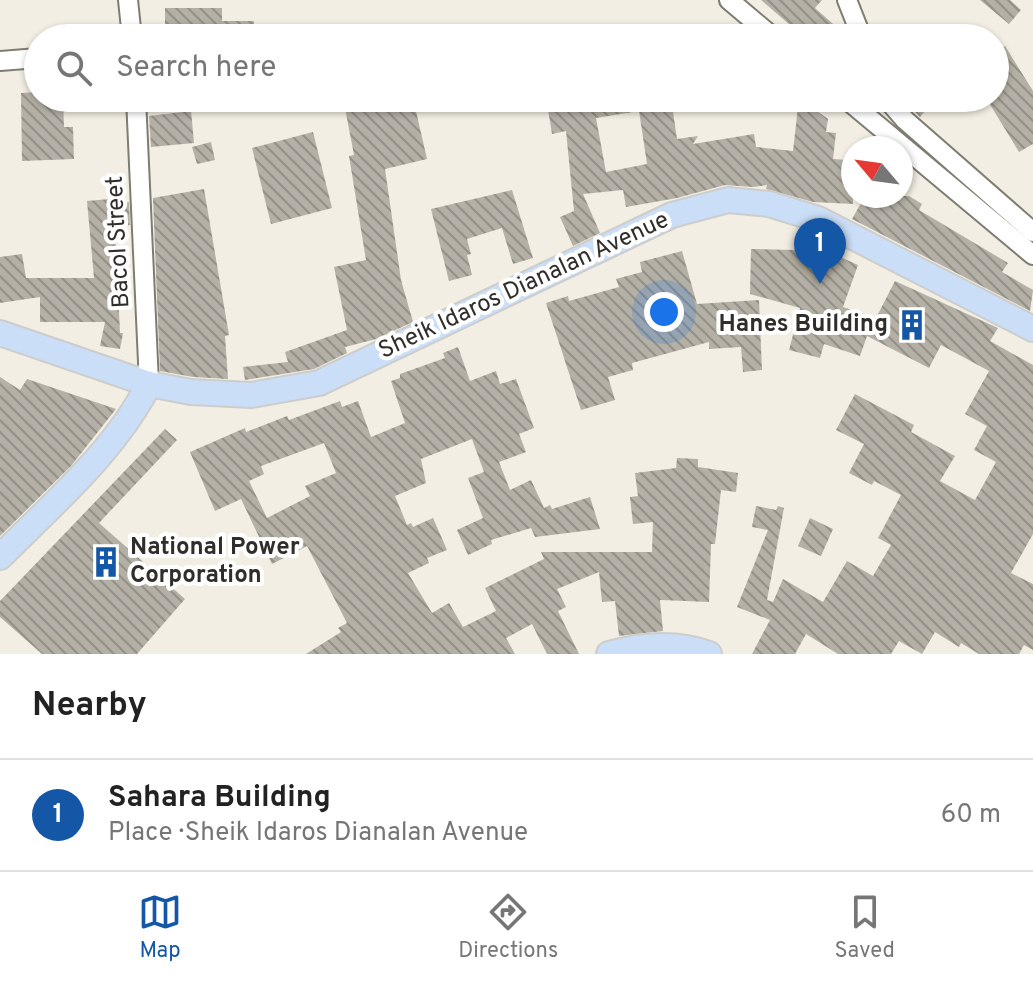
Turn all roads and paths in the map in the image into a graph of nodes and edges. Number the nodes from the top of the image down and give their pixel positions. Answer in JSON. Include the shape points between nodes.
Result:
{"nodes":[{"id":1,"x":128,"y":0,"type":"edge"},
{"id":2,"x":729,"y":0,"type":"edge"},
{"id":3,"x":847,"y":0,"type":"edge"},
{"id":4,"x":131,"y":24,"type":"edge"},
{"id":5,"x":757,"y":24,"type":"edge"},
{"id":6,"x":856,"y":24,"type":"edge"},
{"id":7,"x":24,"y":59,"type":"edge"},
{"id":8,"x":0,"y":61,"type":"edge"},
{"id":9,"x":137,"y":112,"type":"edge"},
{"id":10,"x":862,"y":112,"type":"edge"},
{"id":11,"x":898,"y":112,"type":"edge"},
{"id":12,"x":1033,"y":232,"type":"edge"},
{"id":13,"x":1033,"y":255,"type":"edge"},
{"id":14,"x":1033,"y":329,"type":"edge"},
{"id":15,"x":0,"y":333,"type":"edge"},
{"id":16,"x":149,"y":384,"type":"junction"},
{"id":17,"x":0,"y":557,"type":"edge"},
{"id":18,"x":609,"y":654,"type":"edge"},
{"id":19,"x":709,"y":654,"type":"edge"}],
"edges":[{"from":1,"to":4,"type":"street"},
{"from":2,"to":5,"type":"street"},
{"from":3,"to":6,"type":"street"},
{"from":7,"to":8,"type":"street"},
{"from":9,"to":16,"type":"street","name":"Bacol Street"},
{"from":10,"to":13,"type":"street"},
{"from":11,"to":12,"type":"street"},
{"from":14,"to":16,"type":"main road","name":"Sheik Idaros Dianalan Avenue","via":[[818,219],[769,204],[728,200],[672,215],[319,383],[251,395]]},
{"from":15,"to":16,"type":"main road","name":"Sheik Idaros Dianalan Avenue"},
{"from":16,"to":17,"type":"main road","via":[[136,410],[100,453]]},
{"from":18,"to":19,"type":"main road","via":[[663,646]]}]}
